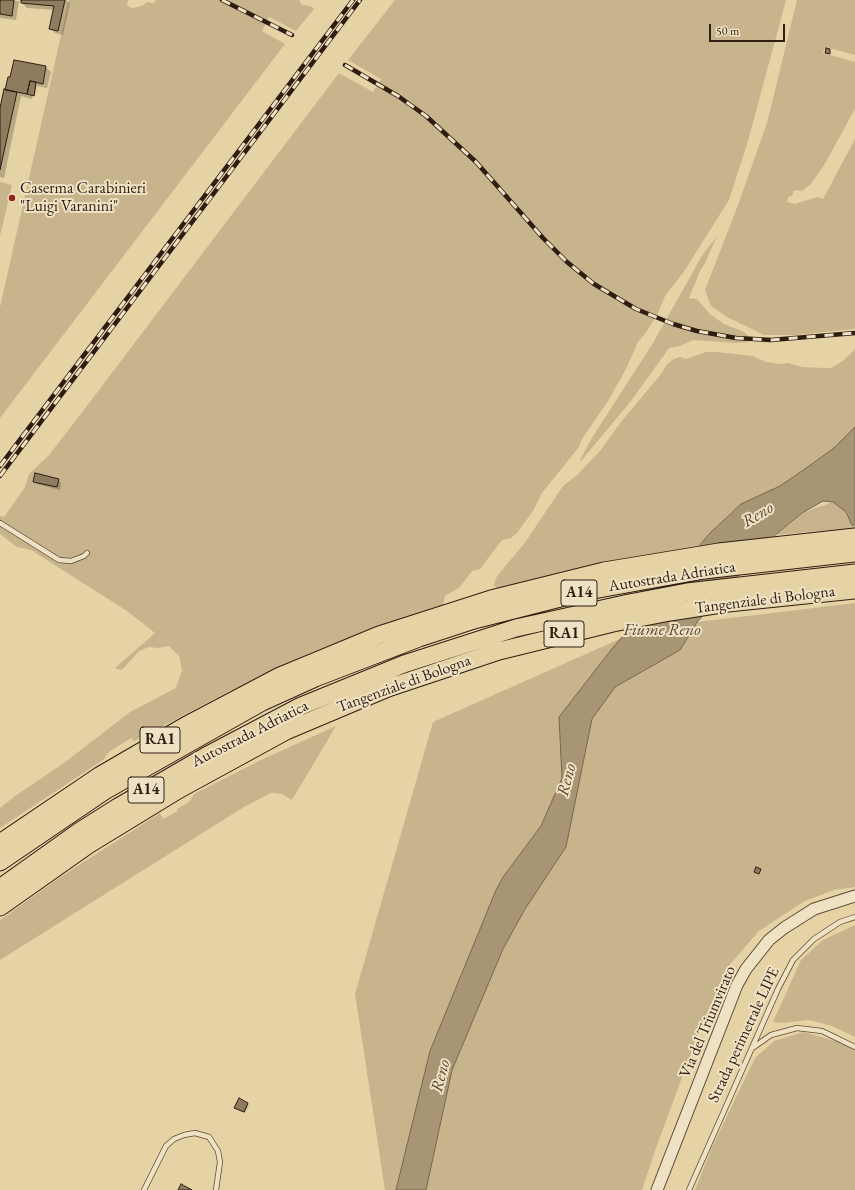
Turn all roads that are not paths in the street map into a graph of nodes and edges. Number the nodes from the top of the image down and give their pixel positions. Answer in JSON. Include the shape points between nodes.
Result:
{"nodes":[{"id":1,"x":0,"y":523,"type":"edge"},
{"id":2,"x":855,"y":537,"type":"edge"},
{"id":3,"x":87,"y":553,"type":"dead end"},
{"id":4,"x":855,"y":553,"type":"edge"},
{"id":5,"x":855,"y":573,"type":"edge"},
{"id":6,"x":855,"y":590,"type":"edge"},
{"id":7,"x":0,"y":843,"type":"edge"},
{"id":8,"x":0,"y":862,"type":"edge"},
{"id":9,"x":0,"y":888,"type":"edge"},
{"id":10,"x":855,"y":896,"type":"edge"},
{"id":11,"x":0,"y":907,"type":"edge"},
{"id":12,"x":855,"y":917,"type":"edge"},
{"id":13,"x":855,"y":1047,"type":"edge"},
{"id":14,"x":753,"y":1048,"type":"junction"},
{"id":15,"x":144,"y":1190,"type":"edge"},
{"id":16,"x":216,"y":1190,"type":"edge"},
{"id":17,"x":657,"y":1190,"type":"edge"},
{"id":18,"x":689,"y":1190,"type":"edge"}],
"edges":[{"from":1,"to":3,"type":"lane","via":[[59,560],[72,561]]},
{"from":2,"to":7,"type":"highway","number":"RA1","via":[[719,552],[604,571],[484,601],[379,635],[280,676],[150,745]]},
{"from":4,"to":8,"type":"highway","name":"Autostrada Adriatica","number":"A14","via":[[704,570],[588,591],[474,620],[419,638],[315,678],[262,702],[158,760],[71,813]]},
{"from":5,"to":9,"type":"highway","name":"Autostrada Adriatica","number":"A14","via":[[687,592],[566,616],[460,645],[301,706],[206,756],[80,831]]},
{"from":6,"to":11,"type":"highway","name":"Tangenziale di Bologna","number":"RA1","via":[[728,603],[670,612],[556,636],[444,668],[333,710],[286,731],[128,819]]},
{"from":10,"to":17,"type":"street","name":"Via del Triumvirato","via":[[814,909],[784,928],[769,940],[746,969]]},
{"from":12,"to":14,"type":"lane","name":"Strada perimetrale LIPE","via":[[840,922],[819,936],[797,956],[778,989]]},
{"from":13,"to":14,"type":"lane","via":[[822,1031],[797,1028],[771,1035]]},
{"from":14,"to":18,"type":"lane","name":"Strada perimetrale LIPE"},
{"from":15,"to":16,"type":"lane","via":[[166,1146],[184,1135],[195,1133],[209,1137],[218,1151],[220,1162]]}]}
